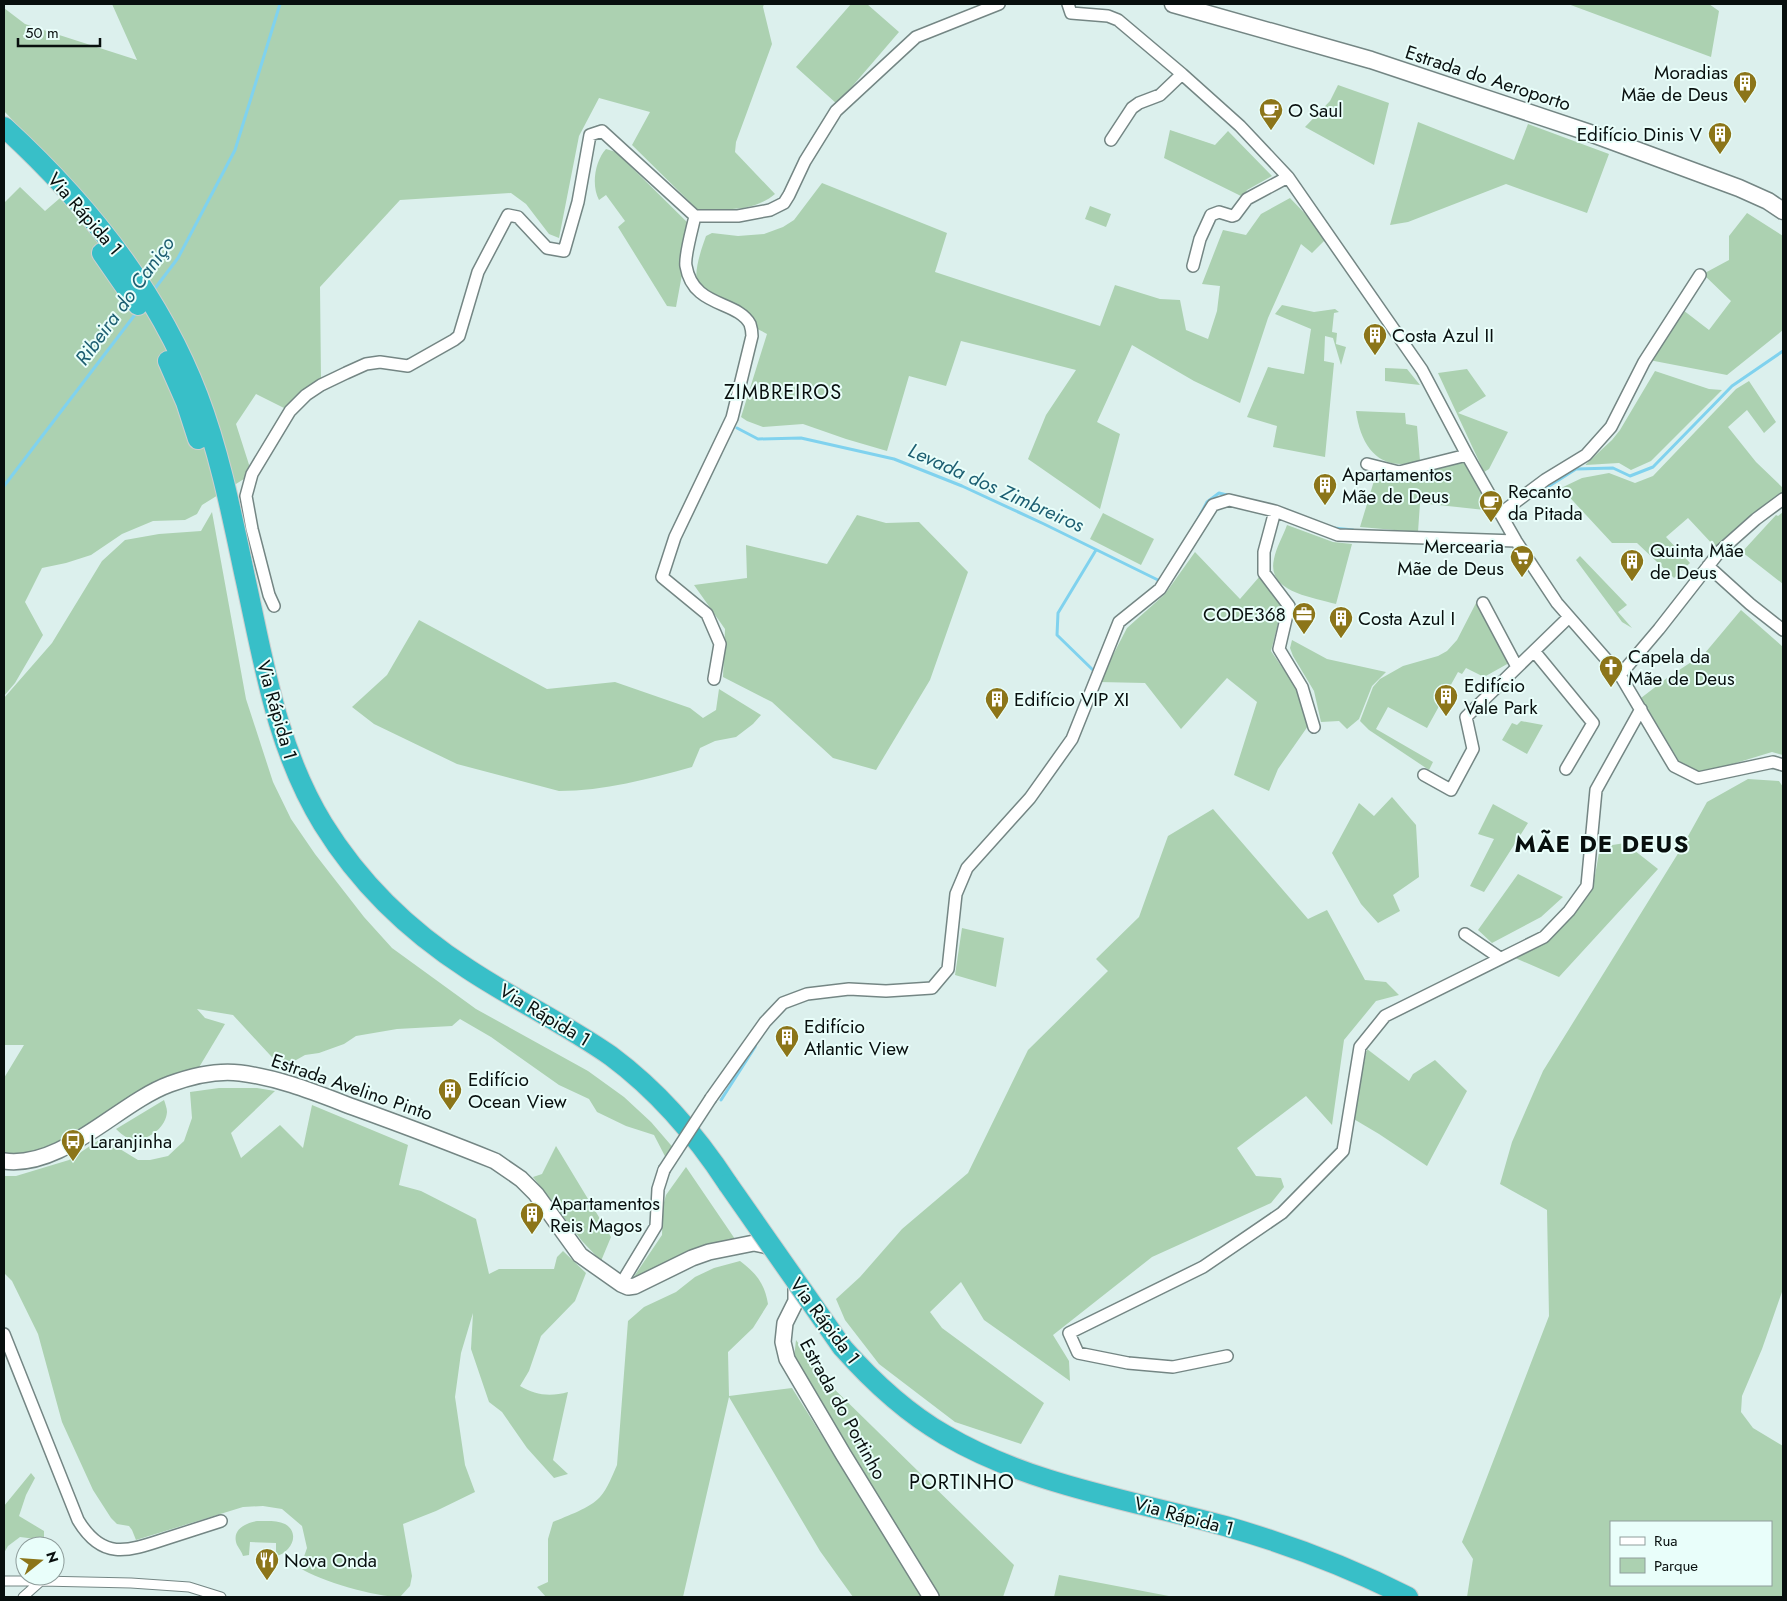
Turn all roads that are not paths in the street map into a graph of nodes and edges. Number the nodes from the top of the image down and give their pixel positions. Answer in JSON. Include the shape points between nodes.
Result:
{"nodes":[{"id":1,"x":999,"y":4,"type":"edge"},
{"id":2,"x":1068,"y":4,"type":"edge"},
{"id":3,"x":1173,"y":4,"type":"edge"},
{"id":4,"x":1182,"y":74,"type":"junction"},
{"id":5,"x":5,"y":132,"type":"edge"},
{"id":6,"x":1111,"y":140,"type":"dead end"},
{"id":7,"x":1288,"y":177,"type":"junction"},
{"id":8,"x":1783,"y":211,"type":"edge"},
{"id":9,"x":695,"y":216,"type":"junction"},
{"id":10,"x":1193,"y":266,"type":"dead end"},
{"id":11,"x":1700,"y":275,"type":"dead end"},
{"id":12,"x":1467,"y":455,"type":"junction"},
{"id":13,"x":1367,"y":464,"type":"dead end"},
{"id":14,"x":1783,"y":499,"type":"edge"},
{"id":15,"x":1275,"y":511,"type":"junction"},
{"id":16,"x":1501,"y":513,"type":"junction"},
{"id":17,"x":1516,"y":541,"type":"junction"},
{"id":18,"x":1708,"y":566,"type":"junction"},
{"id":19,"x":1483,"y":603,"type":"dead end"},
{"id":20,"x":274,"y":606,"type":"dead end"},
{"id":21,"x":1569,"y":616,"type":"junction"},
{"id":22,"x":1783,"y":630,"type":"edge"},
{"id":23,"x":1534,"y":651,"type":"junction"},
{"id":24,"x":1517,"y":667,"type":"junction"},
{"id":25,"x":1620,"y":675,"type":"junction"},
{"id":26,"x":714,"y":679,"type":"dead end"},
{"id":27,"x":1641,"y":709,"type":"junction"},
{"id":28,"x":1314,"y":727,"type":"dead end"},
{"id":29,"x":1783,"y":765,"type":"edge"},
{"id":30,"x":1566,"y":769,"type":"dead end"},
{"id":31,"x":1424,"y":775,"type":"dead end"},
{"id":32,"x":1465,"y":934,"type":"dead end"},
{"id":33,"x":1500,"y":958,"type":"junction"},
{"id":34,"x":4,"y":1161,"type":"edge"},
{"id":35,"x":621,"y":1284,"type":"junction"},
{"id":36,"x":4,"y":1335,"type":"edge"},
{"id":37,"x":836,"y":1350,"type":"junction"},
{"id":38,"x":1227,"y":1356,"type":"dead end"},
{"id":39,"x":221,"y":1521,"type":"dead end"},
{"id":40,"x":65,"y":1582,"type":"edge"},
{"id":41,"x":35,"y":1586,"type":"edge"},
{"id":42,"x":23,"y":1597,"type":"edge"},
{"id":43,"x":222,"y":1597,"type":"edge"},
{"id":44,"x":931,"y":1597,"type":"edge"},
{"id":45,"x":1380,"y":1597,"type":"edge"},
{"id":46,"x":1408,"y":1597,"type":"edge"}],
"edges":[{"from":1,"to":9,"type":"street","via":[[916,37],[836,111],[784,203],[770,210],[738,216]]},
{"from":2,"to":4,"type":"street","via":[[1071,13],[1118,20]]},
{"from":3,"to":8,"type":"main road","name":"Estrada do Aeroporto","via":[[1371,60],[1590,133],[1739,188]]},
{"from":4,"to":6,"type":"street","via":[[1160,95],[1132,108]]},
{"from":4,"to":7,"type":"street","via":[[1240,126]]},
{"from":5,"to":37,"type":"highway","name":"Via Rápida 1","bridge":true,"via":[[36,167],[74,198],[113,244],[168,330],[199,397],[215,448],[222,500],[279,727],[308,798],[339,848],[402,921],[468,970],[590,1042],[634,1075],[669,1108],[705,1151],[723,1187],[816,1312]]},
{"from":7,"to":10,"type":"street","via":[[1247,199],[1235,215],[1219,212],[1211,215]]},
{"from":7,"to":12,"type":"street","via":[[1422,370]]},
{"from":9,"to":20,"type":"street","via":[[602,131],[590,135],[578,202],[564,251],[547,248],[518,217],[508,215],[478,272],[459,336],[414,364],[366,364],[306,395],[290,411],[252,474],[246,496]]},
{"from":9,"to":26,"type":"street","via":[[686,265],[692,281],[702,295],[742,316],[750,324],[752,336],[732,418],[675,537],[662,577],[707,614],[720,644]]},
{"from":11,"to":16,"type":"street","via":[[1644,362],[1611,427],[1586,455]]},
{"from":12,"to":13,"type":"street","via":[[1399,472]]},
{"from":12,"to":16,"type":"street"},
{"from":14,"to":18,"type":"street","via":[[1720,551]]},
{"from":15,"to":17,"type":"street","via":[[1338,535]]},
{"from":15,"to":28,"type":"street","via":[[1264,552],[1264,573],[1289,606],[1279,649],[1302,687]]},
{"from":15,"to":35,"type":"street","bridge":true,"via":[[1229,500],[1213,506],[1160,589],[1119,622],[1072,739],[1030,798],[967,868],[956,894],[948,969],[932,988],[850,989],[807,994],[783,1002],[765,1022],[664,1170],[658,1189],[656,1226]]},
{"from":16,"to":17,"type":"street"},
{"from":17,"to":21,"type":"street"},
{"from":18,"to":22,"type":"street"},
{"from":18,"to":25,"type":"street"},
{"from":19,"to":24,"type":"street"},
{"from":21,"to":23,"type":"street"},
{"from":21,"to":25,"type":"street"},
{"from":23,"to":24,"type":"street"},
{"from":23,"to":30,"type":"street","via":[[1593,723]]},
{"from":24,"to":31,"type":"street","via":[[1466,717],[1473,749],[1451,790]]},
{"from":25,"to":27,"type":"street"},
{"from":27,"to":29,"type":"street","via":[[1674,766],[1698,778],[1773,762]]},
{"from":27,"to":33,"type":"street","via":[[1596,790],[1587,886],[1570,911],[1544,937]]},
{"from":32,"to":33,"type":"street"},
{"from":33,"to":38,"type":"street","via":[[1385,1016],[1360,1047],[1342,1151],[1282,1213],[1203,1267],[1069,1333],[1078,1353],[1128,1363],[1173,1367]]},
{"from":34,"to":35,"type":"street","name":"Estrada Avelino Pinto","via":[[41,1157],[70,1144],[142,1098],[195,1076],[217,1073],[261,1076],[284,1081],[495,1160],[522,1179],[536,1194],[580,1255]]},
{"from":35,"to":44,"type":"street","name":"Estrada do Portinho","via":[[635,1286],[692,1258],[754,1243],[773,1247],[789,1259],[796,1275],[796,1301],[785,1323],[783,1342],[788,1359]]},
{"from":36,"to":39,"type":"street","via":[[78,1520],[89,1538],[118,1551],[134,1549]]},
{"from":37,"to":45,"type":"highway","name":"Via Rápida 1","via":[[875,1400],[908,1427],[937,1446],[991,1473],[1040,1490],[1292,1561]]},
{"from":37,"to":46,"type":"highway","name":"Via Rápida 1","via":[[888,1395],[943,1434],[1006,1465],[1298,1549]]},
{"from":40,"to":43,"type":"street","via":[[189,1587]]},
{"from":41,"to":42,"type":"street"}]}
